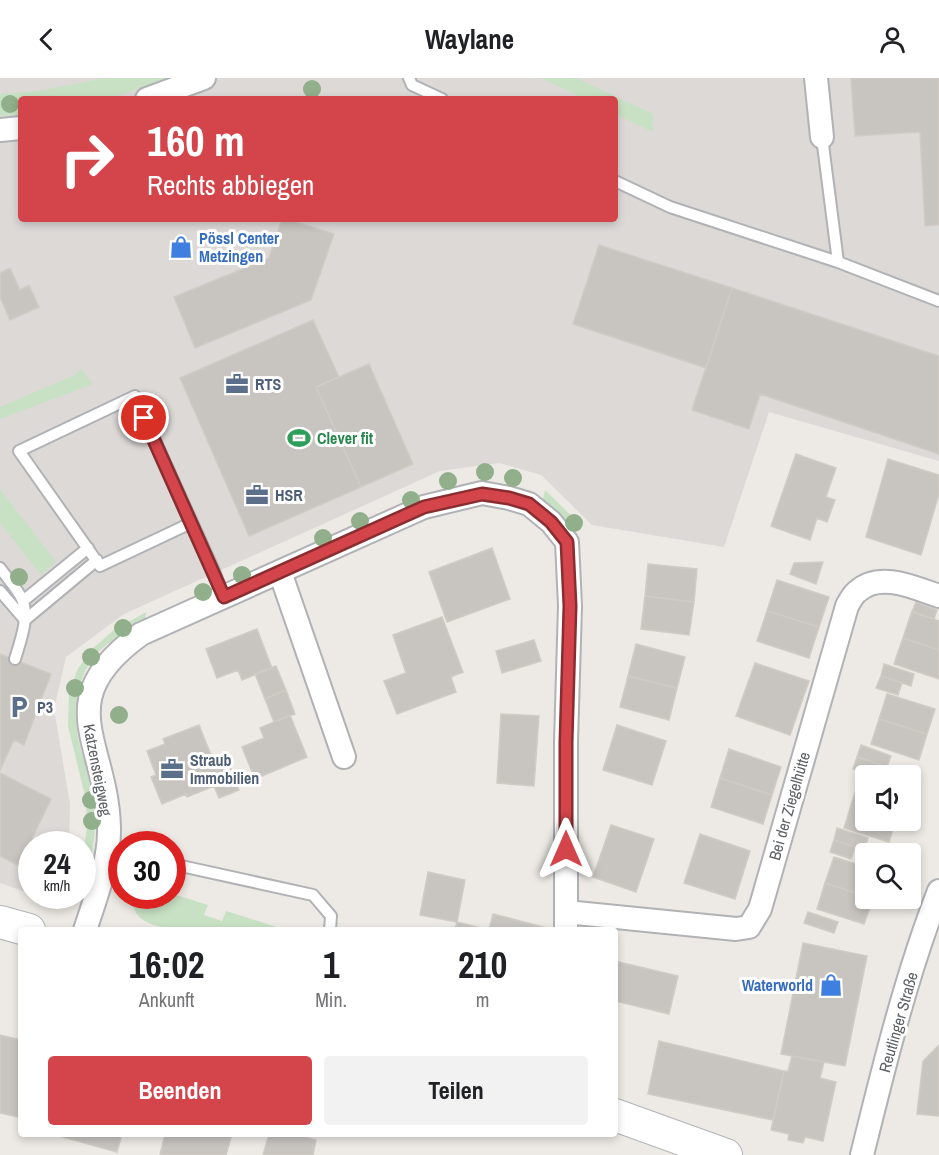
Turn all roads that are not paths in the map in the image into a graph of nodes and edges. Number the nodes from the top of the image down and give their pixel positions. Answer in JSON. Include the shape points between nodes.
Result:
{"nodes":[{"id":1,"x":204,"y":78,"type":"edge"},
{"id":2,"x":409,"y":78,"type":"edge"},
{"id":3,"x":816,"y":78,"type":"edge"},
{"id":4,"x":155,"y":96,"type":"edge"},
{"id":5,"x":436,"y":96,"type":"edge"},
{"id":6,"x":18,"y":128,"type":"edge"},
{"id":7,"x":0,"y":130,"type":"edge"},
{"id":8,"x":822,"y":137,"type":"joint"},
{"id":9,"x":618,"y":182,"type":"edge"},
{"id":10,"x":838,"y":262,"type":"junction"},
{"id":11,"x":939,"y":301,"type":"edge"},
{"id":12,"x":192,"y":523,"type":"junction"},
{"id":13,"x":88,"y":548,"type":"junction"},
{"id":14,"x":97,"y":560,"type":"junction"},
{"id":15,"x":0,"y":568,"type":"edge"},
{"id":16,"x":280,"y":572,"type":"junction"},
{"id":17,"x":0,"y":591,"type":"edge"},
{"id":18,"x":939,"y":596,"type":"edge"},
{"id":19,"x":224,"y":597,"type":"junction"},
{"id":20,"x":23,"y":601,"type":"junction"},
{"id":21,"x":25,"y":620,"type":"junction"},
{"id":22,"x":15,"y":659,"type":"dead end"},
{"id":23,"x":344,"y":757,"type":"dead end"},
{"id":24,"x":110,"y":831,"type":"edge"},
{"id":25,"x":108,"y":867,"type":"edge"},
{"id":26,"x":186,"y":867,"type":"edge"},
{"id":27,"x":939,"y":891,"type":"edge"},
{"id":28,"x":566,"y":921,"type":"edge"},
{"id":29,"x":0,"y":922,"type":"edge"},
{"id":30,"x":18,"y":927,"type":"edge"},
{"id":31,"x":86,"y":927,"type":"edge"},
{"id":32,"x":330,"y":927,"type":"edge"},
{"id":33,"x":618,"y":1116,"type":"edge"},
{"id":34,"x":726,"y":1155,"type":"edge"},
{"id":35,"x":861,"y":1155,"type":"edge"}],
"edges":[{"from":1,"to":4,"type":"street"},
{"from":2,"to":5,"type":"lane","via":[[412,85]]},
{"from":3,"to":8,"type":"street"},
{"from":6,"to":7,"type":"street"},
{"from":8,"to":10,"type":"lane"},
{"from":9,"to":10,"type":"lane","via":[[670,207]]},
{"from":10,"to":11,"type":"lane"},
{"from":12,"to":13,"type":"lane","via":[[135,396],[19,452]]},
{"from":12,"to":14,"type":"lane","via":[[100,566]]},
{"from":12,"to":19,"type":"lane"},
{"from":13,"to":14,"type":"lane"},
{"from":13,"to":20,"type":"lane"},
{"from":14,"to":21,"type":"lane"},
{"from":15,"to":20,"type":"lane"},
{"from":16,"to":19,"type":"street","name":"Katzensteigweg"},
{"from":16,"to":23,"type":"street"},
{"from":16,"to":28,"type":"street","name":"Katzensteigweg","via":[[424,507],[482,494],[529,504],[551,522],[567,542],[570,606]]},
{"from":17,"to":21,"type":"lane"},
{"from":18,"to":28,"type":"street","name":"Bei der Ziegelhütte","via":[[884,581],[857,591],[847,606],[760,909],[749,927]]},
{"from":19,"to":24,"type":"street","name":"Katzensteigweg","via":[[141,634],[106,664],[96,679],[89,701],[88,724],[106,796]]},
{"from":20,"to":21,"type":"lane"},
{"from":21,"to":22,"type":"lane"},
{"from":25,"to":31,"type":"street","name":"Katzensteigweg"},
{"from":26,"to":32,"type":"lane","via":[[313,895],[331,916]]},
{"from":27,"to":35,"type":"street","name":"Reutlinger Straße","via":[[891,1040]]},
{"from":29,"to":30,"type":"main road"},
{"from":33,"to":34,"type":"main road"}]}
